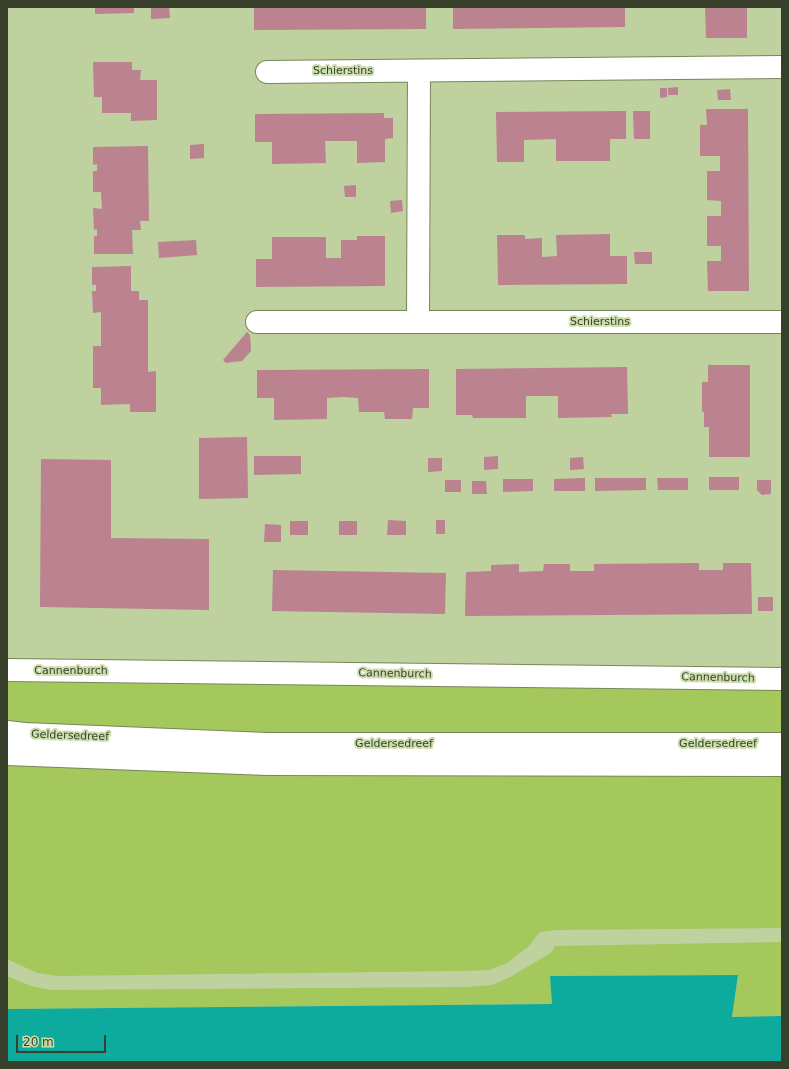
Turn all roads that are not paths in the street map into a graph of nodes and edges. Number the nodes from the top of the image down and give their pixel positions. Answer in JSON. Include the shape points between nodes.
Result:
{"nodes":[{"id":1,"x":782,"y":68,"type":"edge"},
{"id":2,"x":419,"y":71,"type":"junction"},
{"id":3,"x":267,"y":72,"type":"dead end"},
{"id":4,"x":257,"y":322,"type":"dead end"},
{"id":5,"x":418,"y":322,"type":"junction"},
{"id":6,"x":782,"y":322,"type":"edge"},
{"id":7,"x":7,"y":670,"type":"edge"},
{"id":8,"x":782,"y":679,"type":"edge"},
{"id":9,"x":7,"y":732,"type":"edge"},
{"id":10,"x":782,"y":744,"type":"edge"},
{"id":11,"x":7,"y":754,"type":"edge"},
{"id":12,"x":782,"y":765,"type":"edge"}],
"edges":[{"from":1,"to":2,"type":"street","name":"Schierstins"},
{"from":2,"to":3,"type":"street","name":"Schierstins"},
{"from":2,"to":5,"type":"street"},
{"from":4,"to":5,"type":"street","name":"Schierstins"},
{"from":5,"to":6,"type":"street","name":"Schierstins"},
{"from":7,"to":8,"type":"street","name":"Cannenburch"},
{"from":9,"to":10,"type":"street","name":"Geldersedreef","via":[[268,744]]},
{"from":11,"to":12,"type":"street","name":"Geldersedreef","via":[[268,764]]}]}
